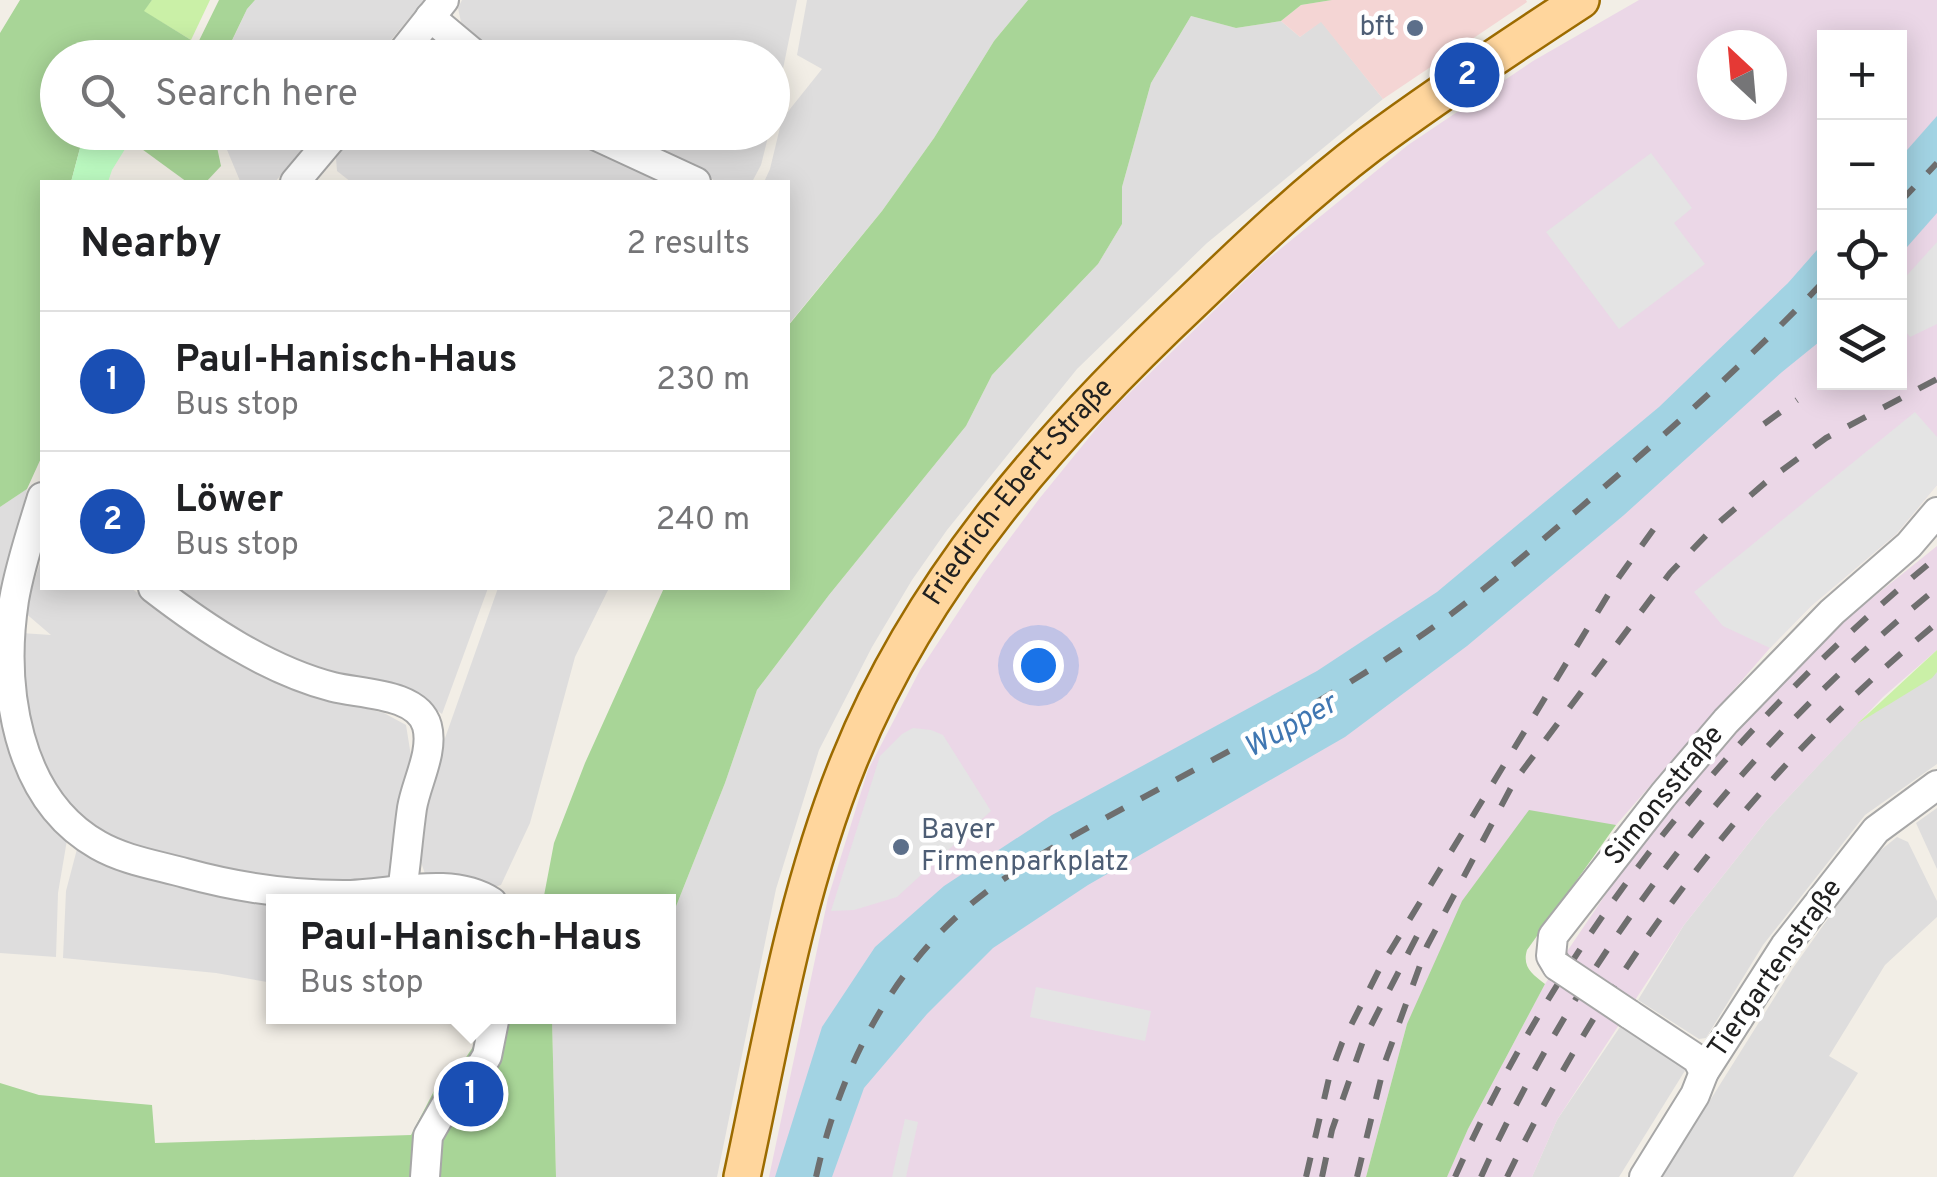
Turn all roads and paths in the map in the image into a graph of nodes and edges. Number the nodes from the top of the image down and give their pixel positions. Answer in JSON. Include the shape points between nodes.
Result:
{"nodes":[{"id":1,"x":1581,"y":0,"type":"edge"},
{"id":2,"x":437,"y":9,"type":"edge"},
{"id":3,"x":412,"y":40,"type":"edge"},
{"id":4,"x":464,"y":40,"type":"edge"},
{"id":5,"x":325,"y":150,"type":"edge"},
{"id":6,"x":627,"y":150,"type":"edge"},
{"id":7,"x":308,"y":178,"type":"edge"},
{"id":8,"x":692,"y":180,"type":"edge"},
{"id":9,"x":40,"y":505,"type":"edge"},
{"id":10,"x":1937,"y":512,"type":"edge"},
{"id":11,"x":156,"y":590,"type":"edge"},
{"id":12,"x":1937,"y":786,"type":"edge"},
{"id":13,"x":402,"y":892,"type":"junction"},
{"id":14,"x":326,"y":894,"type":"edge"},
{"id":15,"x":326,"y":894,"type":"edge"},
{"id":16,"x":478,"y":894,"type":"edge"},
{"id":17,"x":494,"y":1024,"type":"edge"},
{"id":18,"x":1704,"y":1072,"type":"junction"},
{"id":19,"x":426,"y":1177,"type":"edge"},
{"id":20,"x":742,"y":1177,"type":"edge"},
{"id":21,"x":1644,"y":1177,"type":"edge"}],
"edges":[{"from":1,"to":20,"type":"main road","name":"Friedrich-Ebert-Straße","via":[[1412,114],[1290,212],[1094,396],[976,536],[902,652],[836,794],[796,924]]},
{"from":2,"to":3,"type":"street"},
{"from":2,"to":4,"type":"street"},
{"from":5,"to":7,"type":"street"},
{"from":6,"to":8,"type":"street"},
{"from":9,"to":15,"type":"street","via":[[14,598],[9,644],[26,760],[46,797],[99,846],[132,858],[212,880]]},
{"from":10,"to":18,"type":"street","name":"Simonsstraße","bridge":true,"via":[[1764,680],[1675,780],[1553,936],[1557,966],[1696,1059]]},
{"from":11,"to":13,"type":"street","via":[[307,680],[418,710],[429,745],[412,807]]},
{"from":12,"to":18,"type":"street","name":"Tiergartenstraße","via":[[1876,830],[1785,946]]},
{"from":13,"to":14,"type":"street"},
{"from":13,"to":16,"type":"street","via":[[445,888]]},
{"from":17,"to":19,"type":"street","via":[[488,1056],[446,1103],[428,1136]]},
{"from":18,"to":21,"type":"street","name":"Tiergartenstraße"}]}
